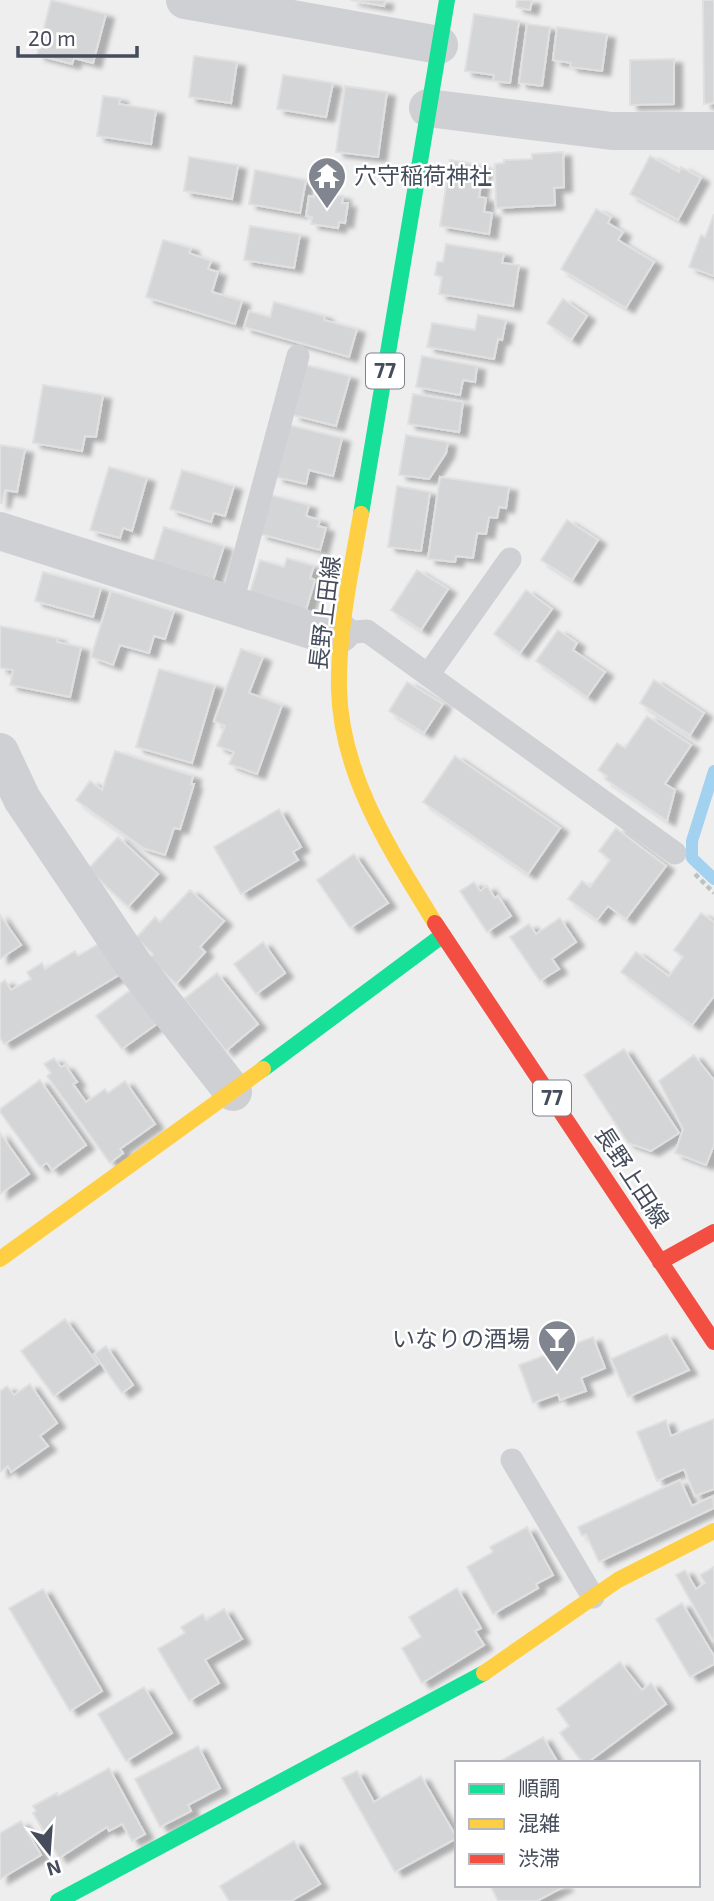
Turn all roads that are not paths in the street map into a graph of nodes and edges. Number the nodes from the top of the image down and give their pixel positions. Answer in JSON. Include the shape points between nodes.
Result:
{"nodes":[{"id":1,"x":185,"y":0,"type":"edge"},
{"id":2,"x":447,"y":0,"type":"edge"},
{"id":3,"x":439,"y":45,"type":"junction"},
{"id":4,"x":428,"y":108,"type":"junction"},
{"id":5,"x":714,"y":131,"type":"edge"},
{"id":6,"x":298,"y":356,"type":"dead end"},
{"id":7,"x":0,"y":531,"type":"edge"},
{"id":8,"x":510,"y":559,"type":"dead end"},
{"id":9,"x":231,"y":606,"type":"junction"},
{"id":10,"x":341,"y":633,"type":"junction"},
{"id":11,"x":428,"y":675,"type":"junction"},
{"id":12,"x":0,"y":752,"type":"edge"},
{"id":13,"x":675,"y":853,"type":"dead end"},
{"id":14,"x":443,"y":935,"type":"junction"},
{"id":15,"x":233,"y":1092,"type":"junction"},
{"id":16,"x":714,"y":1232,"type":"edge"},
{"id":17,"x":0,"y":1259,"type":"edge"},
{"id":18,"x":660,"y":1262,"type":"junction"},
{"id":19,"x":714,"y":1342,"type":"edge"},
{"id":20,"x":512,"y":1460,"type":"dead end"},
{"id":21,"x":714,"y":1531,"type":"edge"},
{"id":22,"x":593,"y":1597,"type":"junction"},
{"id":23,"x":58,"y":1901,"type":"edge"}],
"edges":[{"from":1,"to":3,"type":"street"},
{"from":2,"to":3,"type":"main road","name":"長野上田線","number":"77"},
{"from":3,"to":4,"type":"main road","name":"長野上田線","number":"77"},
{"from":4,"to":5,"type":"street","via":[[612,131]]},
{"from":4,"to":10,"type":"main road","name":"長野上田線","number":"77"},
{"from":6,"to":9,"type":"lane"},
{"from":7,"to":9,"type":"street"},
{"from":8,"to":11,"type":"lane"},
{"from":9,"to":10,"type":"street","via":[[314,631]]},
{"from":10,"to":11,"type":"lane","via":[[367,631]]},
{"from":10,"to":14,"type":"main road","name":"長野上田線","number":"77","via":[[341,714],[355,771],[382,837]]},
{"from":11,"to":13,"type":"lane"},
{"from":12,"to":15,"type":"street","via":[[22,799],[133,964]]},
{"from":14,"to":15,"type":"main road"},
{"from":14,"to":18,"type":"main road","name":"長野上田線","number":"77"},
{"from":15,"to":17,"type":"main road"},
{"from":16,"to":18,"type":"main road"},
{"from":18,"to":19,"type":"main road","name":"長野上田線","number":"77"},
{"from":20,"to":22,"type":"lane"},
{"from":21,"to":22,"type":"main road"},
{"from":22,"to":23,"type":"main road","via":[[494,1668]]}]}
